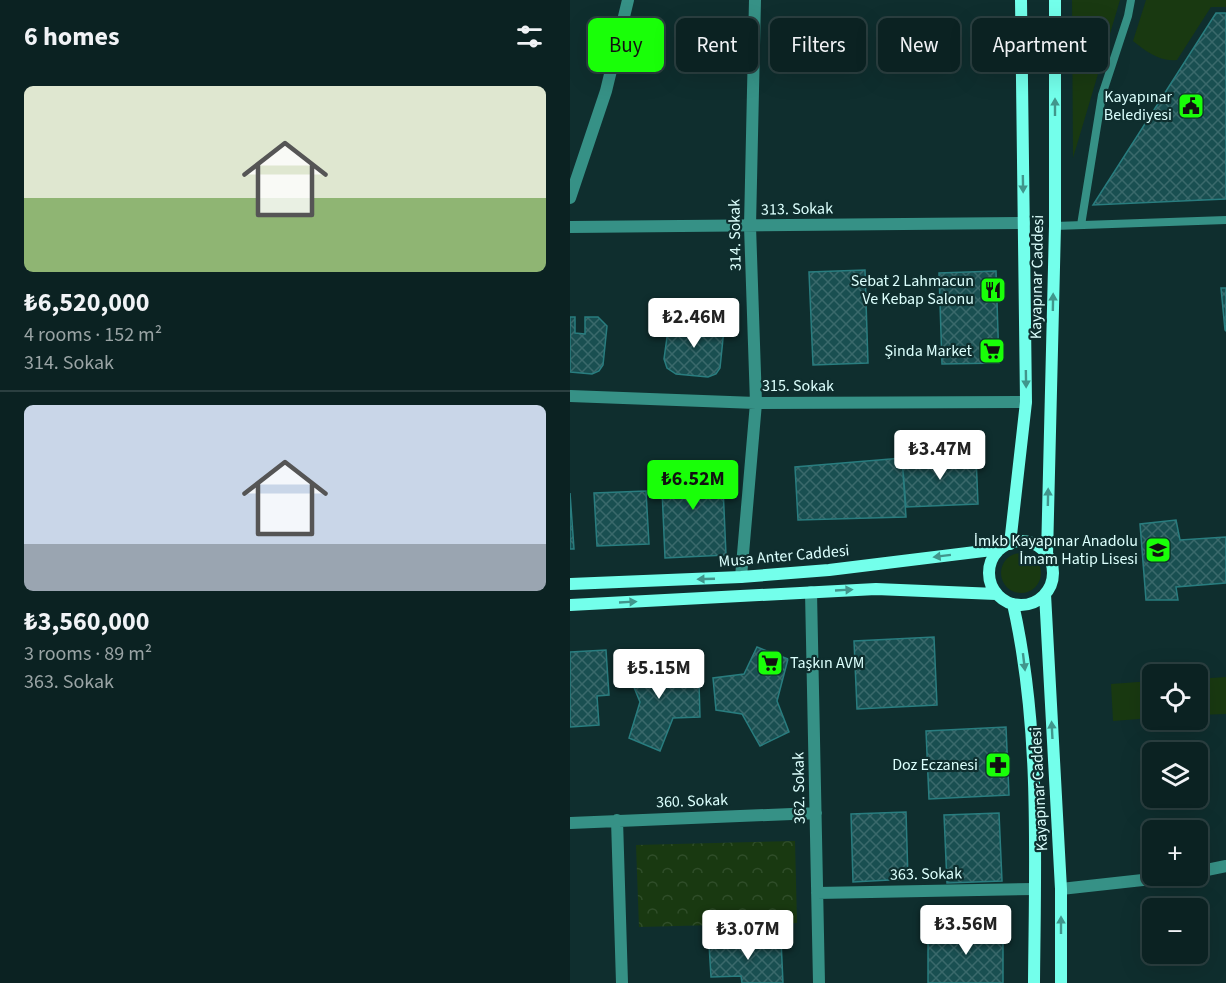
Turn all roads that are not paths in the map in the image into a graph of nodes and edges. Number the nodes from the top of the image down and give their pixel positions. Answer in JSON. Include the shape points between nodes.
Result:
{"nodes":[{"id":1,"x":628,"y":0,"type":"edge"},
{"id":2,"x":755,"y":0,"type":"edge"},
{"id":3,"x":1022,"y":0,"type":"edge"},
{"id":4,"x":1055,"y":0,"type":"edge"},
{"id":5,"x":1131,"y":0,"type":"edge"},
{"id":6,"x":570,"y":198,"type":"edge"},
{"id":7,"x":1226,"y":220,"type":"edge"},
{"id":8,"x":1024,"y":223,"type":"junction"},
{"id":9,"x":1081,"y":225,"type":"junction"},
{"id":10,"x":750,"y":226,"type":"junction"},
{"id":11,"x":1055,"y":226,"type":"junction"},
{"id":12,"x":570,"y":227,"type":"edge"},
{"id":13,"x":570,"y":396,"type":"edge"},
{"id":14,"x":1026,"y":402,"type":"junction"},
{"id":15,"x":756,"y":403,"type":"junction"},
{"id":16,"x":1005,"y":546,"type":"junction"},
{"id":17,"x":1047,"y":555,"type":"junction"},
{"id":18,"x":741,"y":577,"type":"junction"},
{"id":19,"x":570,"y":584,"type":"edge"},
{"id":20,"x":811,"y":592,"type":"junction"},
{"id":21,"x":996,"y":594,"type":"junction"},
{"id":22,"x":1045,"y":594,"type":"junction"},
{"id":23,"x":1013,"y":604,"type":"junction"},
{"id":24,"x":570,"y":605,"type":"edge"},
{"id":25,"x":816,"y":813,"type":"junction"},
{"id":26,"x":617,"y":820,"type":"junction"},
{"id":27,"x":570,"y":823,"type":"edge"},
{"id":28,"x":1226,"y":867,"type":"edge"},
{"id":29,"x":1208,"y":870,"type":"edge"},
{"id":30,"x":1142,"y":880,"type":"edge"},
{"id":31,"x":1034,"y":889,"type":"junction"},
{"id":32,"x":1061,"y":889,"type":"junction"},
{"id":33,"x":817,"y":893,"type":"junction"},
{"id":34,"x":622,"y":983,"type":"edge"},
{"id":35,"x":819,"y":983,"type":"edge"},
{"id":36,"x":1034,"y":983,"type":"edge"},
{"id":37,"x":1061,"y":983,"type":"edge"}],
"edges":[{"from":1,"to":6,"type":"street","via":[[606,92]]},
{"from":2,"to":10,"type":"street","name":"314. Sokak"},
{"from":3,"to":8,"type":"main road","name":"Kayapınar Caddesi","one_way":true},
{"from":11,"to":4,"type":"main road","name":"Kayapınar Caddesi","one_way":true},
{"from":5,"to":9,"type":"lane","via":[[1102,95]]},
{"from":7,"to":9,"type":"lane"},
{"from":8,"to":10,"type":"street","name":"313. Sokak"},
{"from":8,"to":14,"type":"main road","name":"Kayapınar Caddesi","one_way":true},
{"from":9,"to":11,"type":"lane"},
{"from":10,"to":12,"type":"street","name":"313. Sokak"},
{"from":10,"to":15,"type":"street","name":"314. Sokak"},
{"from":17,"to":11,"type":"main road","name":"Kayapınar Caddesi","one_way":true},
{"from":13,"to":15,"type":"street","name":"315. Sokak"},
{"from":14,"to":15,"type":"street","name":"315. Sokak"},
{"from":14,"to":16,"type":"main road","name":"Kayapınar Caddesi"},
{"from":15,"to":18,"type":"street","name":"314. Sokak"},
{"from":16,"to":17,"type":"main road","via":[[1030,543]]},
{"from":16,"to":18,"type":"main road","name":"Musa Anter Caddesi","one_way":true,"via":[[829,570]]},
{"from":16,"to":21,"type":"main road","via":[[990,566],[989,576]]},
{"from":17,"to":22,"type":"main road","via":[[1052,575]]},
{"from":18,"to":19,"type":"main road","name":"Musa Anter Caddesi","one_way":true},
{"from":20,"to":21,"type":"main road","one_way":true,"via":[[876,589]]},
{"from":24,"to":20,"type":"main road","one_way":true},
{"from":20,"to":25,"type":"street","name":"362. Sokak"},
{"from":21,"to":23,"type":"main road"},
{"from":22,"to":23,"type":"main road","via":[[1031,604]]},
{"from":32,"to":22,"type":"main road","name":"Kayapınar Caddesi","one_way":true},
{"from":23,"to":31,"type":"main road","name":"Kayapınar Caddesi","one_way":true,"via":[[1025,668],[1035,783]]},
{"from":25,"to":26,"type":"street","name":"360. Sokak"},
{"from":25,"to":33,"type":"street","name":"362. Sokak"},
{"from":26,"to":27,"type":"street","name":"360. Sokak"},
{"from":26,"to":34,"type":"street"},
{"from":28,"to":29,"type":"street"},
{"from":30,"to":32,"type":"street"},
{"from":31,"to":33,"type":"street","name":"363. Sokak"},
{"from":31,"to":36,"type":"main road","name":"Kayapınar Caddesi"},
{"from":37,"to":32,"type":"main road","name":"Kayapınar Caddesi","one_way":true},
{"from":33,"to":35,"type":"street","name":"362. Sokak"}]}
